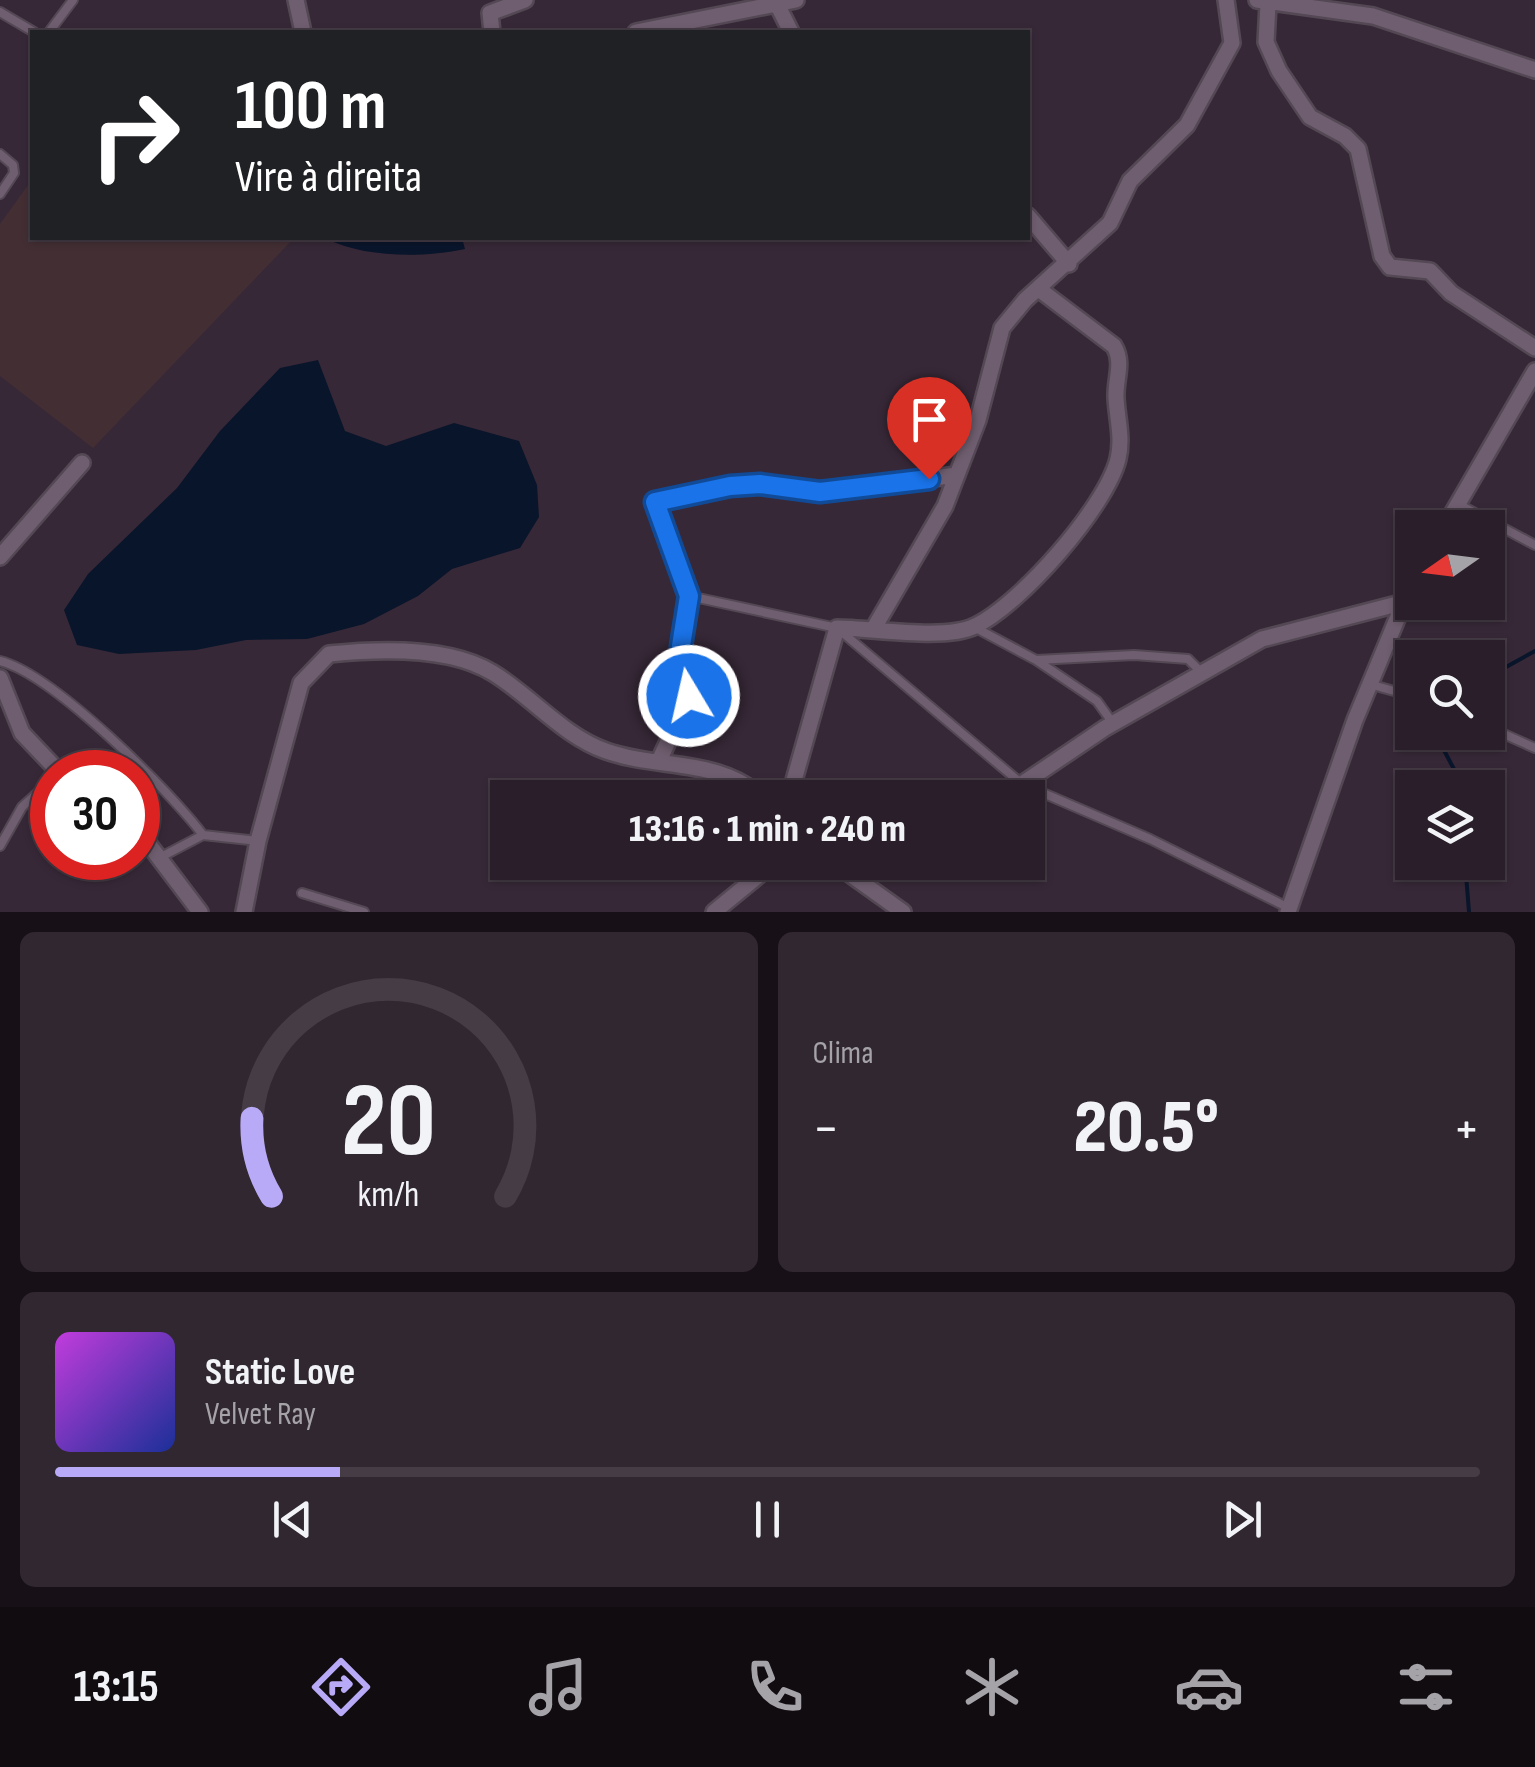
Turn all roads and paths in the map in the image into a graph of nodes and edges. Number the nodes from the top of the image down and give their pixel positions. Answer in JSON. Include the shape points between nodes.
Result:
{"nodes":[{"id":1,"x":73,"y":0,"type":"edge"},
{"id":2,"x":296,"y":0,"type":"edge"},
{"id":3,"x":525,"y":0,"type":"edge"},
{"id":4,"x":796,"y":0,"type":"edge"},
{"id":5,"x":1226,"y":0,"type":"edge"},
{"id":6,"x":1262,"y":2,"type":"edge"},
{"id":7,"x":777,"y":4,"type":"junction"},
{"id":8,"x":0,"y":12,"type":"edge"},
{"id":9,"x":31,"y":30,"type":"edge"},
{"id":10,"x":50,"y":30,"type":"edge"},
{"id":11,"x":303,"y":30,"type":"edge"},
{"id":12,"x":492,"y":30,"type":"edge"},
{"id":13,"x":646,"y":30,"type":"edge"},
{"id":14,"x":790,"y":30,"type":"edge"},
{"id":15,"x":1535,"y":70,"type":"edge"},
{"id":16,"x":0,"y":154,"type":"edge"},
{"id":17,"x":0,"y":194,"type":"edge"},
{"id":18,"x":1030,"y":218,"type":"edge"},
{"id":19,"x":1069,"y":264,"type":"junction"},
{"id":20,"x":1040,"y":290,"type":"junction"},
{"id":21,"x":1535,"y":348,"type":"edge"},
{"id":22,"x":1535,"y":371,"type":"edge"},
{"id":23,"x":82,"y":463,"type":"dead end"},
{"id":24,"x":958,"y":475,"type":"junction"},
{"id":25,"x":1458,"y":504,"type":"junction"},
{"id":26,"x":1454,"y":510,"type":"edge"},
{"id":27,"x":1535,"y":545,"type":"edge"},
{"id":28,"x":0,"y":557,"type":"edge"},
{"id":29,"x":689,"y":596,"type":"junction"},
{"id":30,"x":1395,"y":604,"type":"edge"},
{"id":31,"x":1395,"y":618,"type":"edge"},
{"id":32,"x":974,"y":627,"type":"junction"},
{"id":33,"x":837,"y":628,"type":"junction"},
{"id":34,"x":874,"y":628,"type":"junction"},
{"id":35,"x":1036,"y":660,"type":"junction"},
{"id":36,"x":0,"y":662,"type":"edge"},
{"id":37,"x":1203,"y":674,"type":"junction"},
{"id":38,"x":0,"y":678,"type":"edge"},
{"id":39,"x":1369,"y":684,"type":"junction"},
{"id":40,"x":1395,"y":691,"type":"edge"},
{"id":41,"x":1112,"y":724,"type":"junction"},
{"id":42,"x":1505,"y":735,"type":"edge"},
{"id":43,"x":1535,"y":748,"type":"edge"},
{"id":44,"x":38,"y":750,"type":"edge"},
{"id":45,"x":659,"y":761,"type":"junction"},
{"id":46,"x":742,"y":780,"type":"edge"},
{"id":47,"x":794,"y":780,"type":"edge"},
{"id":48,"x":1017,"y":780,"type":"edge"},
{"id":49,"x":1028,"y":780,"type":"edge"},
{"id":50,"x":1045,"y":794,"type":"edge"},
{"id":51,"x":30,"y":800,"type":"edge"},
{"id":52,"x":203,"y":835,"type":"junction"},
{"id":53,"x":258,"y":840,"type":"junction"},
{"id":54,"x":0,"y":846,"type":"edge"},
{"id":55,"x":161,"y":857,"type":"joint"},
{"id":56,"x":752,"y":880,"type":"edge"},
{"id":57,"x":859,"y":880,"type":"edge"},
{"id":58,"x":302,"y":893,"type":"dead end"},
{"id":59,"x":1292,"y":911,"type":"edge"},
{"id":60,"x":200,"y":912,"type":"edge"},
{"id":61,"x":244,"y":912,"type":"edge"},
{"id":62,"x":364,"y":912,"type":"edge"},
{"id":63,"x":714,"y":912,"type":"edge"},
{"id":64,"x":904,"y":912,"type":"edge"}],
"edges":[{"from":1,"to":10,"type":"lane"},
{"from":2,"to":11,"type":"street"},
{"from":3,"to":12,"type":"street","via":[[494,8]]},
{"from":4,"to":7,"type":"street"},
{"from":5,"to":19,"type":"street","via":[[1232,42],[1206,96],[1166,149],[1130,181],[1110,223]]},
{"from":6,"to":15,"type":"street","via":[[1373,16]]},
{"from":6,"to":21,"type":"street","via":[[1266,42],[1279,71],[1310,117],[1358,149],[1390,268],[1430,271]]},
{"from":7,"to":13,"type":"street"},
{"from":7,"to":14,"type":"street"},
{"from":8,"to":9,"type":"lane"},
{"from":16,"to":17,"type":"lane","via":[[14,173]]},
{"from":18,"to":19,"type":"street"},
{"from":19,"to":20,"type":"street"},
{"from":20,"to":24,"type":"street","via":[[1002,328]]},
{"from":20,"to":32,"type":"street","via":[[1118,352],[1118,459],[1081,527],[1020,592]]},
{"from":22,"to":25,"type":"street"},
{"from":23,"to":28,"type":"street"},
{"from":24,"to":29,"type":"street","via":[[820,492],[730,486],[655,502]]},
{"from":24,"to":34,"type":"street"},
{"from":25,"to":26,"type":"street"},
{"from":25,"to":27,"type":"lane"},
{"from":29,"to":33,"type":"lane"},
{"from":29,"to":45,"type":"street","via":[[681,646],[689,696]]},
{"from":30,"to":37,"type":"street","via":[[1275,633]]},
{"from":31,"to":39,"type":"street"},
{"from":32,"to":34,"type":"street"},
{"from":32,"to":35,"type":"lane"},
{"from":33,"to":34,"type":"street"},
{"from":33,"to":47,"type":"street"},
{"from":33,"to":48,"type":"lane"},
{"from":35,"to":37,"type":"lane","via":[[1188,659]]},
{"from":35,"to":41,"type":"lane","via":[[1097,701]]},
{"from":36,"to":52,"type":"lane","via":[[22,670],[126,752],[174,796]]},
{"from":37,"to":41,"type":"street"},
{"from":38,"to":44,"type":"street","via":[[22,733]]},
{"from":39,"to":40,"type":"lane"},
{"from":39,"to":59,"type":"street"},
{"from":41,"to":49,"type":"street"},
{"from":42,"to":43,"type":"lane"},
{"from":45,"to":46,"type":"street"},
{"from":45,"to":53,"type":"street","via":[[590,745],[491,671],[459,658],[328,654],[301,683]]},
{"from":50,"to":59,"type":"lane"},
{"from":51,"to":54,"type":"lane"},
{"from":52,"to":53,"type":"lane"},
{"from":52,"to":55,"type":"lane"},
{"from":53,"to":61,"type":"street"},
{"from":55,"to":60,"type":"street"},
{"from":56,"to":63,"type":"street"},
{"from":57,"to":64,"type":"street"},
{"from":58,"to":62,"type":"lane"}]}
